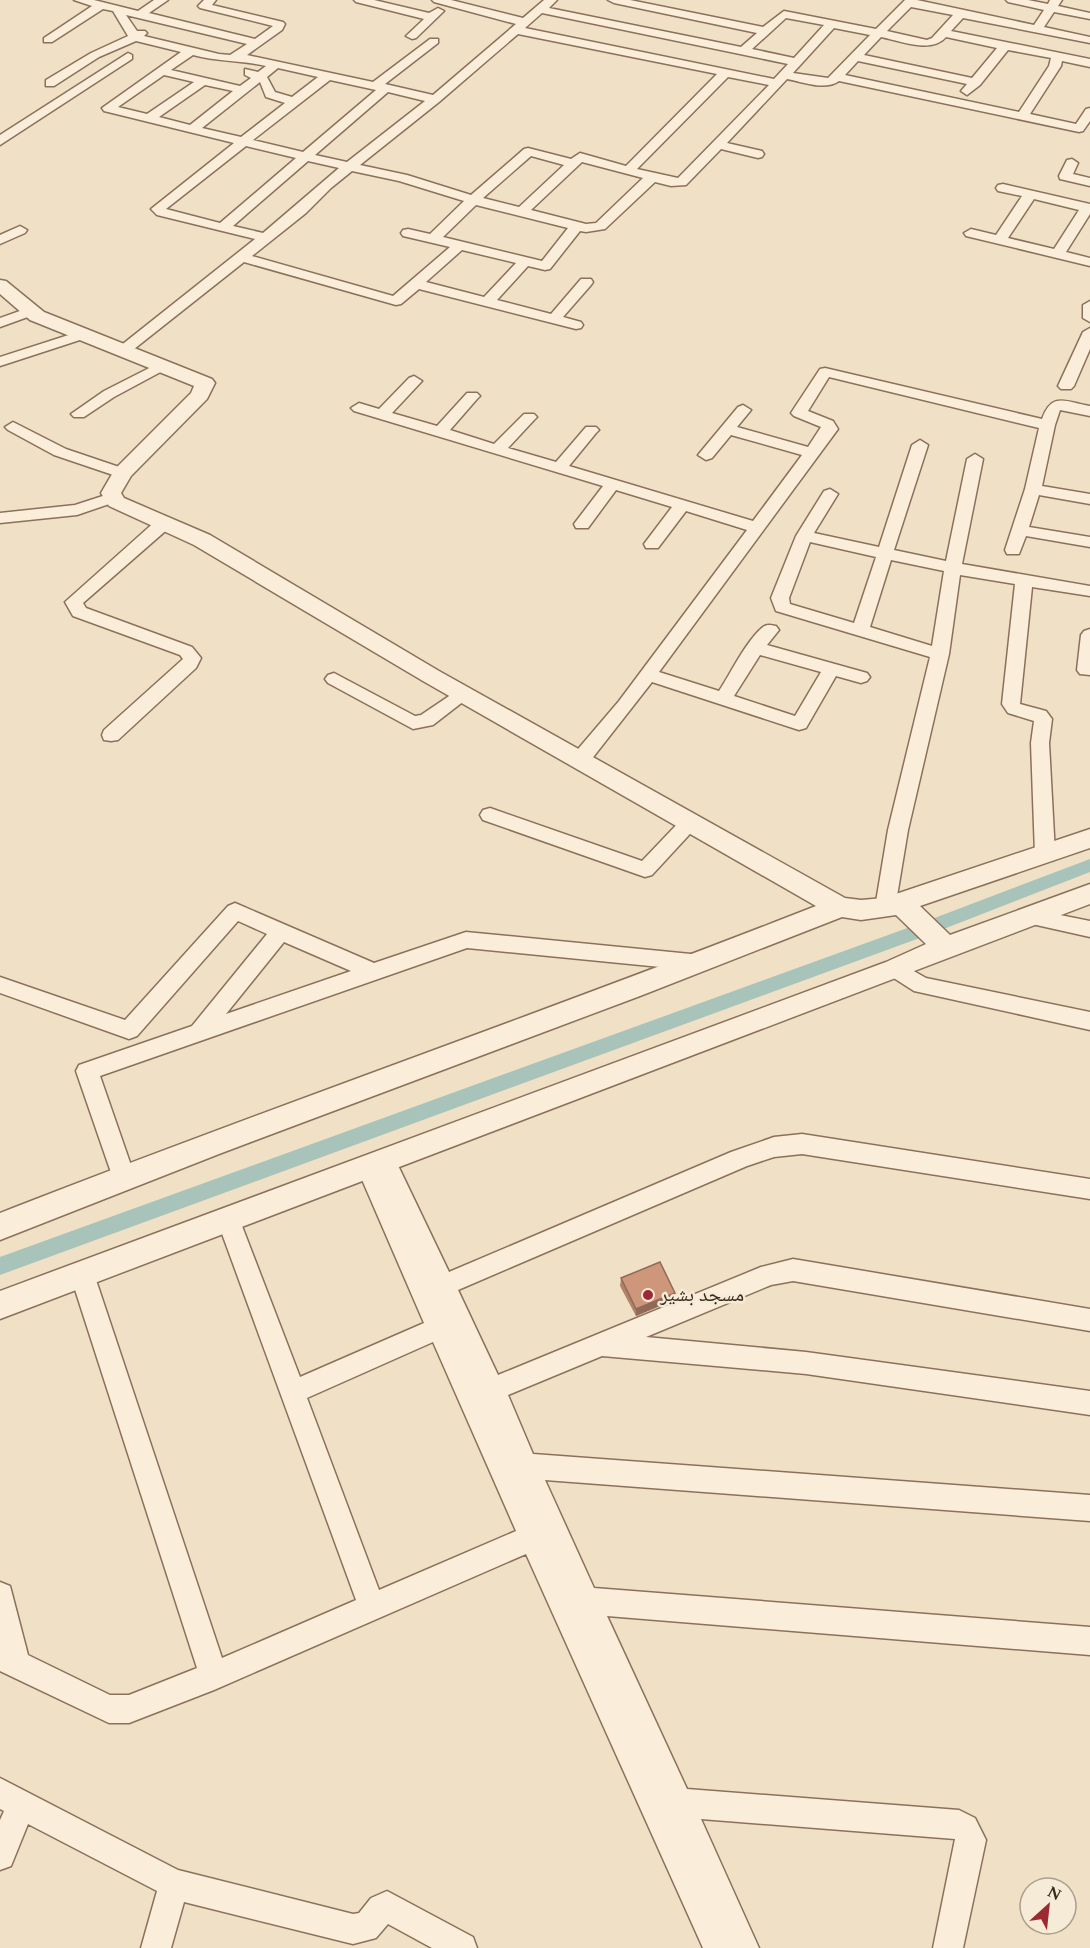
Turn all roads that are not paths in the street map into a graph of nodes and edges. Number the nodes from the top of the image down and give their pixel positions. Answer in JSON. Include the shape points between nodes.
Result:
{"nodes":[{"id":1,"x":80,"y":0,"type":"edge"},
{"id":2,"x":161,"y":0,"type":"edge"},
{"id":3,"x":210,"y":0,"type":"edge"},
{"id":4,"x":360,"y":0,"type":"edge"},
{"id":5,"x":551,"y":0,"type":"edge"},
{"id":6,"x":614,"y":0,"type":"edge"},
{"id":7,"x":1012,"y":0,"type":"edge"},
{"id":8,"x":446,"y":1,"type":"edge"},
{"id":9,"x":910,"y":2,"type":"edge"},
{"id":10,"x":98,"y":3,"type":"edge"},
{"id":11,"x":1054,"y":4,"type":"edge"},
{"id":12,"x":116,"y":8,"type":"junction"},
{"id":13,"x":539,"y":9,"type":"junction"},
{"id":14,"x":961,"y":13,"type":"junction"},
{"id":15,"x":140,"y":14,"type":"junction"},
{"id":16,"x":1090,"y":16,"type":"edge"},
{"id":17,"x":431,"y":17,"type":"junction"},
{"id":18,"x":161,"y":19,"type":"junction"},
{"id":19,"x":832,"y":23,"type":"junction"},
{"id":20,"x":519,"y":26,"type":"junction"},
{"id":21,"x":621,"y":26,"type":"junction"},
{"id":22,"x":1037,"y":29,"type":"junction"},
{"id":23,"x":764,"y":31,"type":"junction"},
{"id":24,"x":880,"y":33,"type":"junction"},
{"id":25,"x":943,"y":33,"type":"junction"},
{"id":26,"x":412,"y":36,"type":"dead end"},
{"id":27,"x":135,"y":37,"type":"junction"},
{"id":28,"x":48,"y":40,"type":"dead end"},
{"id":29,"x":1090,"y":40,"type":"edge"},
{"id":30,"x":434,"y":41,"type":"dead end"},
{"id":31,"x":257,"y":43,"type":"junction"},
{"id":32,"x":1090,"y":45,"type":"edge"},
{"id":33,"x":1005,"y":46,"type":"junction"},
{"id":34,"x":744,"y":51,"type":"junction"},
{"id":35,"x":189,"y":52,"type":"junction"},
{"id":36,"x":1057,"y":56,"type":"junction"},
{"id":37,"x":128,"y":57,"type":"dead end"},
{"id":38,"x":855,"y":57,"type":"junction"},
{"id":39,"x":234,"y":58,"type":"junction"},
{"id":40,"x":796,"y":62,"type":"junction"},
{"id":41,"x":1085,"y":62,"type":"edge"},
{"id":42,"x":276,"y":64,"type":"junction"},
{"id":43,"x":162,"y":71,"type":"junction"},
{"id":44,"x":725,"y":73,"type":"junction"},
{"id":45,"x":327,"y":76,"type":"junction"},
{"id":46,"x":260,"y":77,"type":"junction"},
{"id":47,"x":837,"y":77,"type":"junction"},
{"id":48,"x":781,"y":79,"type":"junction"},
{"id":49,"x":203,"y":81,"type":"junction"},
{"id":50,"x":976,"y":81,"type":"junction"},
{"id":51,"x":50,"y":84,"type":"dead end"},
{"id":52,"x":381,"y":87,"type":"junction"},
{"id":53,"x":243,"y":90,"type":"junction"},
{"id":54,"x":68,"y":98,"type":"junction"},
{"id":55,"x":435,"y":99,"type":"junction"},
{"id":56,"x":295,"y":102,"type":"junction"},
{"id":57,"x":956,"y":102,"type":"junction"},
{"id":58,"x":98,"y":105,"type":"junction"},
{"id":59,"x":1022,"y":116,"type":"junction"},
{"id":60,"x":1088,"y":117,"type":"edge"},
{"id":61,"x":148,"y":119,"type":"junction"},
{"id":62,"x":191,"y":130,"type":"junction"},
{"id":63,"x":0,"y":141,"type":"edge"},
{"id":64,"x":245,"y":142,"type":"junction"},
{"id":65,"x":719,"y":145,"type":"junction"},
{"id":66,"x":758,"y":154,"type":"dead end"},
{"id":67,"x":306,"y":157,"type":"junction"},
{"id":68,"x":573,"y":163,"type":"junction"},
{"id":69,"x":1072,"y":163,"type":"dead end"},
{"id":70,"x":351,"y":167,"type":"junction"},
{"id":71,"x":629,"y":170,"type":"junction"},
{"id":72,"x":652,"y":177,"type":"junction"},
{"id":73,"x":1090,"y":182,"type":"edge"},
{"id":74,"x":1003,"y":188,"type":"dead end"},
{"id":75,"x":1030,"y":195,"type":"junction"},
{"id":76,"x":473,"y":200,"type":"junction"},
{"id":77,"x":1089,"y":208,"type":"edge"},
{"id":78,"x":521,"y":213,"type":"junction"},
{"id":79,"x":223,"y":227,"type":"junction"},
{"id":80,"x":576,"y":227,"type":"junction"},
{"id":81,"x":20,"y":230,"type":"dead end"},
{"id":82,"x":408,"y":233,"type":"dead end"},
{"id":83,"x":971,"y":233,"type":"dead end"},
{"id":84,"x":266,"y":238,"type":"junction"},
{"id":85,"x":0,"y":240,"type":"edge"},
{"id":86,"x":432,"y":240,"type":"junction"},
{"id":87,"x":1000,"y":240,"type":"junction"},
{"id":88,"x":459,"y":247,"type":"junction"},
{"id":89,"x":1058,"y":254,"type":"junction"},
{"id":90,"x":241,"y":257,"type":"junction"},
{"id":91,"x":524,"y":262,"type":"junction"},
{"id":92,"x":1090,"y":262,"type":"edge"},
{"id":93,"x":586,"y":282,"type":"dead end"},
{"id":94,"x":416,"y":284,"type":"junction"},
{"id":95,"x":0,"y":285,"type":"edge"},
{"id":96,"x":487,"y":303,"type":"junction"},
{"id":97,"x":1090,"y":305,"type":"edge"},
{"id":98,"x":31,"y":311,"type":"junction"},
{"id":99,"x":1090,"y":318,"type":"edge"},
{"id":100,"x":554,"y":319,"type":"junction"},
{"id":101,"x":0,"y":324,"type":"edge"},
{"id":102,"x":576,"y":325,"type":"dead end"},
{"id":103,"x":1090,"y":332,"type":"edge"},
{"id":104,"x":81,"y":335,"type":"junction"},
{"id":105,"x":123,"y":350,"type":"junction"},
{"id":106,"x":0,"y":362,"type":"edge"},
{"id":107,"x":163,"y":365,"type":"junction"},
{"id":108,"x":414,"y":381,"type":"dead end"},
{"id":109,"x":1066,"y":386,"type":"dead end"},
{"id":110,"x":472,"y":396,"type":"dead end"},
{"id":111,"x":359,"y":408,"type":"dead end"},
{"id":112,"x":743,"y":410,"type":"dead end"},
{"id":113,"x":1090,"y":411,"type":"edge"},
{"id":114,"x":79,"y":414,"type":"dead end"},
{"id":115,"x":383,"y":414,"type":"junction"},
{"id":116,"x":529,"y":417,"type":"dead end"},
{"id":117,"x":1047,"y":424,"type":"junction"},
{"id":118,"x":14,"y":427,"type":"dead end"},
{"id":119,"x":727,"y":429,"type":"junction"},
{"id":120,"x":591,"y":430,"type":"dead end"},
{"id":121,"x":440,"y":432,"type":"junction"},
{"id":122,"x":920,"y":444,"type":"dead end"},
{"id":123,"x":497,"y":450,"type":"junction"},
{"id":124,"x":812,"y":453,"type":"junction"},
{"id":125,"x":705,"y":455,"type":"dead end"},
{"id":126,"x":975,"y":459,"type":"dead end"},
{"id":127,"x":559,"y":468,"type":"junction"},
{"id":128,"x":122,"y":473,"type":"junction"},
{"id":129,"x":612,"y":484,"type":"junction"},
{"id":130,"x":1033,"y":489,"type":"junction"},
{"id":131,"x":830,"y":494,"type":"dead end"},
{"id":132,"x":112,"y":498,"type":"junction"},
{"id":133,"x":1090,"y":499,"type":"edge"},
{"id":134,"x":682,"y":505,"type":"junction"},
{"id":135,"x":0,"y":518,"type":"edge"},
{"id":136,"x":164,"y":523,"type":"junction"},
{"id":137,"x":582,"y":524,"type":"dead end"},
{"id":138,"x":756,"y":527,"type":"junction"},
{"id":139,"x":1018,"y":530,"type":"junction"},
{"id":140,"x":804,"y":536,"type":"junction"},
{"id":141,"x":1090,"y":542,"type":"edge"},
{"id":142,"x":652,"y":544,"type":"dead end"},
{"id":143,"x":1013,"y":549,"type":"dead end"},
{"id":144,"x":885,"y":554,"type":"junction"},
{"id":145,"x":953,"y":568,"type":"junction"},
{"id":146,"x":1024,"y":580,"type":"junction"},
{"id":147,"x":1090,"y":591,"type":"edge"},
{"id":148,"x":770,"y":630,"type":"dead end"},
{"id":149,"x":860,"y":631,"type":"junction"},
{"id":150,"x":1090,"y":634,"type":"edge"},
{"id":151,"x":756,"y":648,"type":"junction"},
{"id":152,"x":940,"y":654,"type":"junction"},
{"id":153,"x":831,"y":670,"type":"junction"},
{"id":154,"x":1086,"y":670,"type":"dead end"},
{"id":155,"x":647,"y":674,"type":"junction"},
{"id":156,"x":861,"y":677,"type":"dead end"},
{"id":157,"x":334,"y":679,"type":"dead end"},
{"id":158,"x":464,"y":694,"type":"junction"},
{"id":159,"x":723,"y":699,"type":"junction"},
{"id":160,"x":111,"y":735,"type":"dead end"},
{"id":161,"x":580,"y":760,"type":"junction"},
{"id":162,"x":490,"y":815,"type":"dead end"},
{"id":163,"x":690,"y":822,"type":"junction"},
{"id":164,"x":1090,"y":837,"type":"edge"},
{"id":165,"x":1045,"y":854,"type":"junction"},
{"id":166,"x":1090,"y":894,"type":"edge"},
{"id":167,"x":840,"y":907,"type":"junction"},
{"id":168,"x":898,"y":908,"type":"junction"},
{"id":169,"x":1030,"y":917,"type":"junction"},
{"id":170,"x":1090,"y":930,"type":"edge"},
{"id":171,"x":281,"y":932,"type":"junction"},
{"id":172,"x":942,"y":943,"type":"junction"},
{"id":173,"x":701,"y":963,"type":"junction"},
{"id":174,"x":896,"y":969,"type":"junction"},
{"id":175,"x":373,"y":972,"type":"junction"},
{"id":176,"x":0,"y":985,"type":"edge"},
{"id":177,"x":1090,"y":1021,"type":"edge"},
{"id":178,"x":199,"y":1032,"type":"junction"},
{"id":179,"x":376,"y":1165,"type":"junction"},
{"id":180,"x":123,"y":1177,"type":"junction"},
{"id":181,"x":1090,"y":1189,"type":"edge"},
{"id":182,"x":229,"y":1220,"type":"junction"},
{"id":183,"x":0,"y":1227,"type":"edge"},
{"id":184,"x":82,"y":1274,"type":"junction"},
{"id":185,"x":442,"y":1286,"type":"junction"},
{"id":186,"x":0,"y":1305,"type":"edge"},
{"id":187,"x":1090,"y":1320,"type":"edge"},
{"id":188,"x":439,"y":1328,"type":"junction"},
{"id":189,"x":600,"y":1345,"type":"junction"},
{"id":190,"x":293,"y":1392,"type":"junction"},
{"id":191,"x":482,"y":1394,"type":"junction"},
{"id":192,"x":1090,"y":1402,"type":"edge"},
{"id":193,"x":515,"y":1470,"type":"junction"},
{"id":194,"x":1090,"y":1508,"type":"edge"},
{"id":195,"x":543,"y":1533,"type":"junction"},
{"id":196,"x":0,"y":1596,"type":"edge"},
{"id":197,"x":372,"y":1607,"type":"junction"},
{"id":198,"x":576,"y":1607,"type":"junction"},
{"id":199,"x":1090,"y":1641,"type":"edge"},
{"id":200,"x":8,"y":1660,"type":"edge"},
{"id":201,"x":214,"y":1676,"type":"junction"},
{"id":202,"x":11,"y":1799,"type":"edge"},
{"id":203,"x":679,"y":1803,"type":"junction"},
{"id":204,"x":0,"y":1855,"type":"edge"},
{"id":205,"x":174,"y":1884,"type":"junction"},
{"id":206,"x":156,"y":1948,"type":"edge"},
{"id":207,"x":462,"y":1948,"type":"edge"},
{"id":208,"x":719,"y":1948,"type":"edge"},
{"id":209,"x":744,"y":1948,"type":"edge"},
{"id":210,"x":948,"y":1948,"type":"edge"}],
"edges":[{"from":1,"to":10,"type":"street"},
{"from":2,"to":15,"type":"street"},
{"from":3,"to":31,"type":"street","via":[[204,6],[279,24]]},
{"from":4,"to":17,"type":"street"},
{"from":5,"to":13,"type":"street"},
{"from":6,"to":21,"type":"street","via":[[612,11]]},
{"from":6,"to":23,"type":"street"},
{"from":7,"to":11,"type":"street"},
{"from":8,"to":17,"type":"street"},
{"from":8,"to":20,"type":"street"},
{"from":9,"to":14,"type":"street"},
{"from":9,"to":24,"type":"street"},
{"from":10,"to":12,"type":"street"},
{"from":10,"to":28,"type":"street"},
{"from":11,"to":16,"type":"street"},
{"from":11,"to":22,"type":"street"},
{"from":12,"to":15,"type":"street"},
{"from":12,"to":27,"type":"street"},
{"from":13,"to":20,"type":"street"},
{"from":13,"to":21,"type":"street"},
{"from":14,"to":22,"type":"street"},
{"from":14,"to":25,"type":"street"},
{"from":15,"to":18,"type":"street"},
{"from":17,"to":26,"type":"street"},
{"from":18,"to":27,"type":"street"},
{"from":18,"to":31,"type":"street"},
{"from":19,"to":23,"type":"street","via":[[784,14]]},
{"from":19,"to":24,"type":"street"},
{"from":19,"to":40,"type":"street"},
{"from":20,"to":44,"type":"street"},
{"from":20,"to":55,"type":"street"},
{"from":21,"to":34,"type":"street"},
{"from":22,"to":29,"type":"street"},
{"from":23,"to":34,"type":"street"},
{"from":24,"to":25,"type":"street","via":[[927,43],[936,42]]},
{"from":24,"to":38,"type":"street"},
{"from":25,"to":33,"type":"street"},
{"from":27,"to":35,"type":"street"},
{"from":27,"to":51,"type":"street","via":[[95,55]]},
{"from":30,"to":52,"type":"street"},
{"from":31,"to":39,"type":"street"},
{"from":32,"to":41,"type":"street"},
{"from":33,"to":36,"type":"street"},
{"from":33,"to":50,"type":"street"},
{"from":34,"to":40,"type":"street"},
{"from":35,"to":39,"type":"street"},
{"from":35,"to":43,"type":"street"},
{"from":36,"to":41,"type":"street"},
{"from":36,"to":59,"type":"street","via":[[1055,66]]},
{"from":37,"to":54,"type":"street"},
{"from":38,"to":47,"type":"street"},
{"from":38,"to":50,"type":"street"},
{"from":39,"to":42,"type":"street"},
{"from":39,"to":46,"type":"street","via":[[241,68]]},
{"from":40,"to":48,"type":"street"},
{"from":42,"to":45,"type":"street"},
{"from":42,"to":46,"type":"street"},
{"from":43,"to":49,"type":"street"},
{"from":43,"to":58,"type":"street"},
{"from":44,"to":48,"type":"street"},
{"from":44,"to":71,"type":"street"},
{"from":45,"to":52,"type":"street"},
{"from":45,"to":56,"type":"street"},
{"from":46,"to":53,"type":"street"},
{"from":46,"to":56,"type":"street","via":[[267,82],[270,94]]},
{"from":47,"to":48,"type":"street","via":[[822,82]]},
{"from":47,"to":57,"type":"street"},
{"from":48,"to":65,"type":"street"},
{"from":49,"to":53,"type":"street"},
{"from":49,"to":61,"type":"street"},
{"from":50,"to":57,"type":"street"},
{"from":52,"to":55,"type":"street"},
{"from":52,"to":67,"type":"street"},
{"from":53,"to":62,"type":"street"},
{"from":54,"to":58,"type":"street"},
{"from":54,"to":63,"type":"street"},
{"from":55,"to":70,"type":"street"},
{"from":56,"to":64,"type":"street"},
{"from":57,"to":59,"type":"street"},
{"from":58,"to":61,"type":"street"},
{"from":59,"to":60,"type":"street","via":[[1079,128]]},
{"from":61,"to":62,"type":"street"},
{"from":62,"to":64,"type":"street"},
{"from":64,"to":67,"type":"street"},
{"from":64,"to":79,"type":"street","via":[[158,209]]},
{"from":65,"to":66,"type":"street"},
{"from":65,"to":72,"type":"street","via":[[681,182]]},
{"from":67,"to":70,"type":"street"},
{"from":67,"to":79,"type":"street"},
{"from":68,"to":71,"type":"street","via":[[580,157]]},
{"from":68,"to":76,"type":"street","via":[[528,152]]},
{"from":68,"to":78,"type":"street"},
{"from":69,"to":73,"type":"street","via":[[1065,176]]},
{"from":70,"to":76,"type":"street"},
{"from":70,"to":84,"type":"street"},
{"from":71,"to":72,"type":"street"},
{"from":72,"to":80,"type":"street","via":[[600,226]]},
{"from":74,"to":75,"type":"street"},
{"from":75,"to":77,"type":"street"},
{"from":75,"to":87,"type":"street"},
{"from":76,"to":78,"type":"street"},
{"from":76,"to":86,"type":"street"},
{"from":77,"to":89,"type":"street"},
{"from":78,"to":80,"type":"street"},
{"from":79,"to":84,"type":"street"},
{"from":80,"to":91,"type":"street","via":[[545,266]]},
{"from":81,"to":85,"type":"street"},
{"from":82,"to":86,"type":"street"},
{"from":83,"to":87,"type":"street"},
{"from":84,"to":90,"type":"street"},
{"from":86,"to":88,"type":"street"},
{"from":87,"to":89,"type":"street"},
{"from":88,"to":91,"type":"street"},
{"from":88,"to":94,"type":"street"},
{"from":89,"to":92,"type":"street"},
{"from":90,"to":94,"type":"street","via":[[396,302]]},
{"from":90,"to":105,"type":"street"},
{"from":91,"to":96,"type":"street"},
{"from":93,"to":100,"type":"street"},
{"from":94,"to":96,"type":"street"},
{"from":95,"to":98,"type":"street"},
{"from":96,"to":100,"type":"street"},
{"from":97,"to":99,"type":"street"},
{"from":98,"to":101,"type":"street"},
{"from":98,"to":104,"type":"street"},
{"from":100,"to":102,"type":"street"},
{"from":103,"to":109,"type":"street"},
{"from":104,"to":105,"type":"street"},
{"from":104,"to":106,"type":"street"},
{"from":105,"to":107,"type":"street"},
{"from":107,"to":114,"type":"street"},
{"from":107,"to":128,"type":"street","via":[[200,379],[205,387]]},
{"from":108,"to":115,"type":"street"},
{"from":110,"to":121,"type":"street"},
{"from":111,"to":115,"type":"street"},
{"from":112,"to":119,"type":"street"},
{"from":113,"to":117,"type":"street","via":[[1055,406]]},
{"from":115,"to":121,"type":"street"},
{"from":116,"to":123,"type":"street"},
{"from":117,"to":124,"type":"street","via":[[825,372],[799,409],[802,415],[831,427]]},
{"from":117,"to":130,"type":"street"},
{"from":118,"to":128,"type":"street","via":[[60,452]]},
{"from":119,"to":124,"type":"street"},
{"from":119,"to":125,"type":"street"},
{"from":120,"to":127,"type":"street"},
{"from":121,"to":123,"type":"street"},
{"from":122,"to":144,"type":"street"},
{"from":123,"to":127,"type":"street"},
{"from":124,"to":138,"type":"street"},
{"from":126,"to":145,"type":"street"},
{"from":127,"to":129,"type":"street"},
{"from":128,"to":132,"type":"street","via":[[113,487]]},
{"from":129,"to":134,"type":"street"},
{"from":129,"to":137,"type":"street"},
{"from":130,"to":133,"type":"street"},
{"from":130,"to":139,"type":"street"},
{"from":131,"to":140,"type":"street"},
{"from":132,"to":135,"type":"street","via":[[77,510]]},
{"from":132,"to":136,"type":"street"},
{"from":134,"to":138,"type":"street"},
{"from":134,"to":142,"type":"street"},
{"from":136,"to":158,"type":"street","via":[[202,540]]},
{"from":136,"to":160,"type":"street","via":[[74,602],[79,612],[186,651],[192,658]]},
{"from":138,"to":155,"type":"street"},
{"from":139,"to":141,"type":"street"},
{"from":139,"to":143,"type":"street"},
{"from":140,"to":144,"type":"street"},
{"from":140,"to":149,"type":"street","via":[[780,598],[782,607]]},
{"from":144,"to":145,"type":"street"},
{"from":144,"to":149,"type":"street"},
{"from":145,"to":146,"type":"street"},
{"from":145,"to":152,"type":"street"},
{"from":146,"to":147,"type":"street"},
{"from":146,"to":165,"type":"street","via":[[1011,704],[1014,709],[1043,719],[1040,743]]},
{"from":148,"to":151,"type":"street"},
{"from":149,"to":152,"type":"street"},
{"from":150,"to":154,"type":"street"},
{"from":151,"to":153,"type":"street"},
{"from":151,"to":159,"type":"street"},
{"from":152,"to":168,"type":"street","via":[[898,830]]},
{"from":153,"to":156,"type":"street"},
{"from":153,"to":159,"type":"street","via":[[799,724]]},
{"from":155,"to":159,"type":"street"},
{"from":155,"to":161,"type":"street"},
{"from":157,"to":158,"type":"street","via":[[413,723],[426,721]]},
{"from":158,"to":161,"type":"street"},
{"from":161,"to":163,"type":"street"},
{"from":162,"to":163,"type":"street","via":[[645,870]]},
{"from":163,"to":167,"type":"street"},
{"from":164,"to":165,"type":"street"},
{"from":165,"to":168,"type":"street"},
{"from":166,"to":169,"type":"street"},
{"from":167,"to":168,"type":"street"},
{"from":167,"to":173,"type":"street"},
{"from":168,"to":172,"type":"street"},
{"from":169,"to":170,"type":"street"},
{"from":169,"to":172,"type":"street"},
{"from":171,"to":175,"type":"street"},
{"from":171,"to":176,"type":"street","via":[[235,912],[129,1030]]},
{"from":171,"to":178,"type":"street"},
{"from":172,"to":174,"type":"street"},
{"from":173,"to":175,"type":"street","via":[[466,940]]},
{"from":173,"to":180,"type":"street"},
{"from":174,"to":177,"type":"street","via":[[921,985]]},
{"from":174,"to":179,"type":"street"},
{"from":175,"to":178,"type":"street"},
{"from":178,"to":180,"type":"street","via":[[87,1071]]},
{"from":179,"to":182,"type":"street"},
{"from":179,"to":185,"type":"street"},
{"from":179,"to":188,"type":"street"},
{"from":180,"to":183,"type":"street"},
{"from":181,"to":185,"type":"street","via":[[788,1144],[739,1160]]},
{"from":182,"to":184,"type":"street"},
{"from":182,"to":190,"type":"street"},
{"from":184,"to":186,"type":"street"},
{"from":184,"to":201,"type":"street"},
{"from":185,"to":191,"type":"street"},
{"from":187,"to":189,"type":"street","via":[[793,1270],[769,1275]]},
{"from":188,"to":190,"type":"street"},
{"from":188,"to":191,"type":"street"},
{"from":189,"to":191,"type":"street"},
{"from":189,"to":192,"type":"street","via":[[837,1367]]},
{"from":190,"to":197,"type":"street"},
{"from":191,"to":193,"type":"street"},
{"from":193,"to":194,"type":"street"},
{"from":193,"to":195,"type":"street"},
{"from":195,"to":197,"type":"street"},
{"from":195,"to":198,"type":"street"},
{"from":196,"to":200,"type":"street"},
{"from":197,"to":201,"type":"street"},
{"from":198,"to":199,"type":"street"},
{"from":198,"to":203,"type":"street"},
{"from":198,"to":208,"type":"street"},
{"from":200,"to":201,"type":"street","via":[[109,1709],[120,1710],[141,1706]]},
{"from":202,"to":204,"type":"street"},
{"from":202,"to":205,"type":"street"},
{"from":203,"to":209,"type":"street"},
{"from":203,"to":210,"type":"street","via":[[965,1828],[970,1840]]},
{"from":205,"to":206,"type":"street"},
{"from":205,"to":207,"type":"street","via":[[362,1930],[387,1906]]}]}
